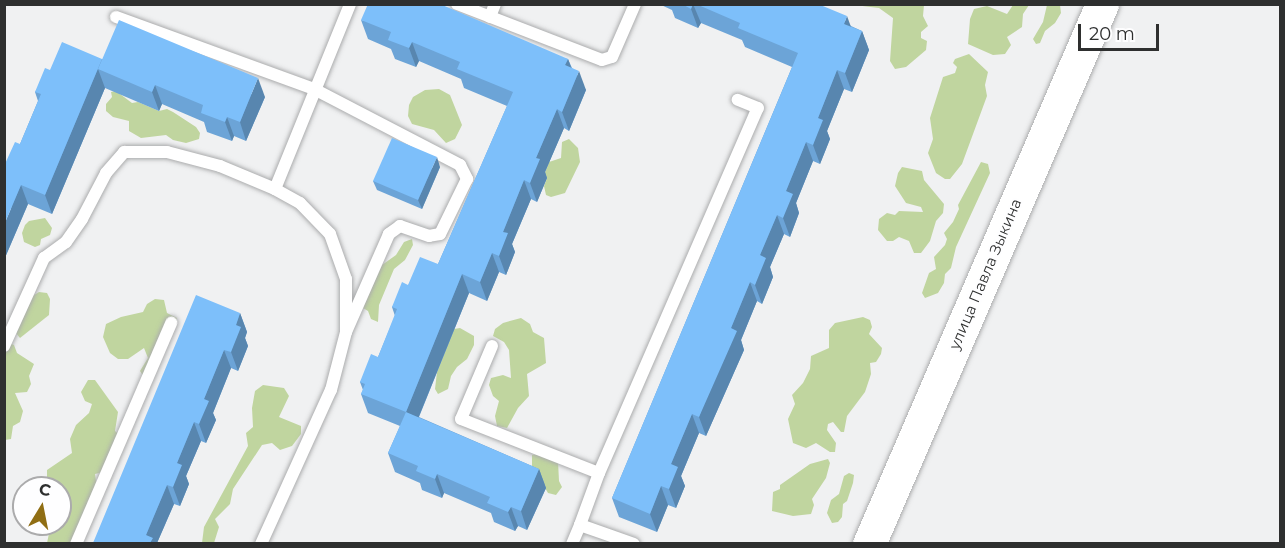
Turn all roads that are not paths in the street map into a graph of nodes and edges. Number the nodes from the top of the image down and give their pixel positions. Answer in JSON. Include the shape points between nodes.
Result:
{"nodes":[{"id":1,"x":350,"y":4,"type":"edge"},
{"id":2,"x":457,"y":4,"type":"edge"},
{"id":3,"x":495,"y":4,"type":"edge"},
{"id":4,"x":634,"y":4,"type":"edge"},
{"id":5,"x":1102,"y":4,"type":"edge"},
{"id":6,"x":116,"y":17,"type":"dead end"},
{"id":7,"x":490,"y":17,"type":"junction"},
{"id":8,"x":314,"y":89,"type":"junction"},
{"id":9,"x":738,"y":100,"type":"dead end"},
{"id":10,"x":275,"y":189,"type":"junction"},
{"id":11,"x":171,"y":323,"type":"dead end"},
{"id":12,"x":346,"y":332,"type":"junction"},
{"id":13,"x":4,"y":346,"type":"edge"},
{"id":14,"x":492,"y":346,"type":"dead end"},
{"id":15,"x":599,"y":473,"type":"junction"},
{"id":16,"x":580,"y":525,"type":"junction"},
{"id":17,"x":76,"y":543,"type":"edge"},
{"id":18,"x":261,"y":543,"type":"edge"},
{"id":19,"x":572,"y":543,"type":"edge"},
{"id":20,"x":634,"y":543,"type":"edge"},
{"id":21,"x":869,"y":543,"type":"edge"}],
"edges":[{"from":1,"to":8,"type":"lane"},
{"from":2,"to":7,"type":"lane"},
{"from":3,"to":7,"type":"lane"},
{"from":4,"to":7,"type":"lane","via":[[612,57],[602,60]]},
{"from":5,"to":21,"type":"main road","name":"улица Павла Зыкина"},
{"from":6,"to":8,"type":"lane"},
{"from":8,"to":10,"type":"lane"},
{"from":8,"to":12,"type":"lane","via":[[460,165],[466,179],[440,234],[429,236],[400,226],[388,234]]},
{"from":9,"to":15,"type":"lane","via":[[758,108]]},
{"from":10,"to":12,"type":"lane","via":[[300,202],[330,234],[346,279]]},
{"from":10,"to":13,"type":"lane","via":[[220,166],[167,152],[124,152],[106,173],[66,242],[44,258]]},
{"from":11,"to":17,"type":"lane"},
{"from":12,"to":18,"type":"lane","via":[[331,390]]},
{"from":14,"to":15,"type":"lane","via":[[461,419]]},
{"from":15,"to":16,"type":"lane"},
{"from":16,"to":19,"type":"lane"},
{"from":16,"to":20,"type":"lane"}]}
